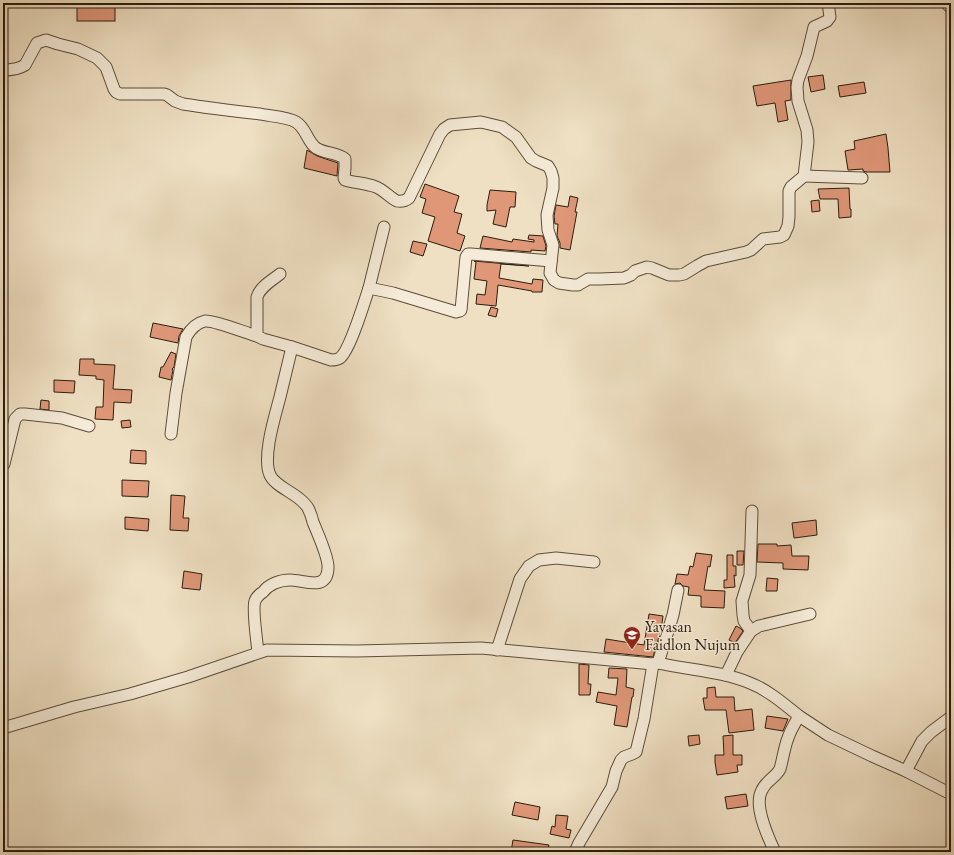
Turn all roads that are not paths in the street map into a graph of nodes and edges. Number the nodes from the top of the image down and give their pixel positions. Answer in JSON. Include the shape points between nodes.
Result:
{"nodes":[{"id":1,"x":828,"y":3,"type":"edge"},
{"id":2,"x":946,"y":3,"type":"edge"},
{"id":3,"x":951,"y":8,"type":"edge"},
{"id":4,"x":3,"y":70,"type":"edge"},
{"id":5,"x":804,"y":176,"type":"junction"},
{"id":6,"x":862,"y":178,"type":"dead end"},
{"id":7,"x":384,"y":227,"type":"dead end"},
{"id":8,"x":551,"y":261,"type":"junction"},
{"id":9,"x":280,"y":274,"type":"dead end"},
{"id":10,"x":369,"y":288,"type":"junction"},
{"id":11,"x":257,"y":336,"type":"junction"},
{"id":12,"x":292,"y":347,"type":"junction"},
{"id":13,"x":89,"y":426,"type":"dead end"},
{"id":14,"x":171,"y":434,"type":"dead end"},
{"id":15,"x":3,"y":465,"type":"edge"},
{"id":16,"x":752,"y":511,"type":"dead end"},
{"id":17,"x":594,"y":562,"type":"dead end"},
{"id":18,"x":678,"y":590,"type":"dead end"},
{"id":19,"x":810,"y":614,"type":"dead end"},
{"id":20,"x":751,"y":631,"type":"junction"},
{"id":21,"x":497,"y":650,"type":"junction"},
{"id":22,"x":258,"y":652,"type":"junction"},
{"id":23,"x":656,"y":664,"type":"junction"},
{"id":24,"x":726,"y":675,"type":"junction"},
{"id":25,"x":799,"y":716,"type":"junction"},
{"id":26,"x":951,"y":717,"type":"edge"},
{"id":27,"x":3,"y":728,"type":"edge"},
{"id":28,"x":906,"y":771,"type":"junction"},
{"id":29,"x":951,"y":794,"type":"edge"},
{"id":30,"x":575,"y":852,"type":"edge"},
{"id":31,"x":775,"y":852,"type":"edge"}],
"edges":[{"from":1,"to":5,"type":"street","via":[[830,17],[814,27],[798,80],[798,101],[808,142]]},
{"from":2,"to":3,"type":"street"},
{"from":4,"to":8,"type":"street","via":[[25,65],[38,43],[46,40],[78,49],[97,58],[106,67],[116,92],[120,94],[164,94],[183,104],[275,116],[296,122],[315,147],[345,159],[345,180],[376,187],[401,202],[409,198],[444,128],[450,125],[481,122],[502,127],[516,137],[531,158],[548,166],[551,171],[553,188],[547,223],[553,245]]},
{"from":5,"to":6,"type":"street"},
{"from":5,"to":8,"type":"street","via":[[789,191],[788,226],[784,235],[763,238],[751,250],[706,261],[684,274],[673,276],[647,267],[635,271],[626,278],[588,279],[580,285],[573,285],[554,280],[550,273]]},
{"from":7,"to":10,"type":"street"},
{"from":8,"to":10,"type":"street","via":[[468,254],[461,310],[458,312]]},
{"from":9,"to":11,"type":"street","via":[[258,293]]},
{"from":10,"to":12,"type":"street","via":[[350,342],[340,358],[330,360]]},
{"from":11,"to":12,"type":"street"},
{"from":11,"to":14,"type":"street","via":[[212,322],[204,322],[190,329],[186,337]]},
{"from":12,"to":22,"type":"street","via":[[273,424],[267,463],[270,475],[277,484],[293,493],[308,508],[328,566],[325,578],[320,582],[315,584],[289,580],[275,583],[266,588],[255,601]]},
{"from":13,"to":15,"type":"street","via":[[62,418],[20,414],[15,419]]},
{"from":16,"to":20,"type":"street","via":[[750,575],[742,601],[742,615]]},
{"from":17,"to":21,"type":"street","via":[[556,558],[539,560],[529,566],[520,579]]},
{"from":18,"to":23,"type":"street","via":[[673,615]]},
{"from":19,"to":20,"type":"street","via":[[759,626]]},
{"from":20,"to":24,"type":"street"},
{"from":21,"to":22,"type":"street","via":[[481,648]]},
{"from":21,"to":23,"type":"street"},
{"from":22,"to":27,"type":"street","via":[[188,677]]},
{"from":23,"to":24,"type":"street"},
{"from":23,"to":30,"type":"street","via":[[636,752],[621,760],[612,786]]},
{"from":24,"to":25,"type":"street","via":[[760,688]]},
{"from":25,"to":28,"type":"street","via":[[828,735]]},
{"from":25,"to":31,"type":"street","via":[[788,739],[778,773],[767,783],[759,797],[768,838]]},
{"from":26,"to":28,"type":"street","via":[[922,741]]},
{"from":28,"to":29,"type":"street"}]}
